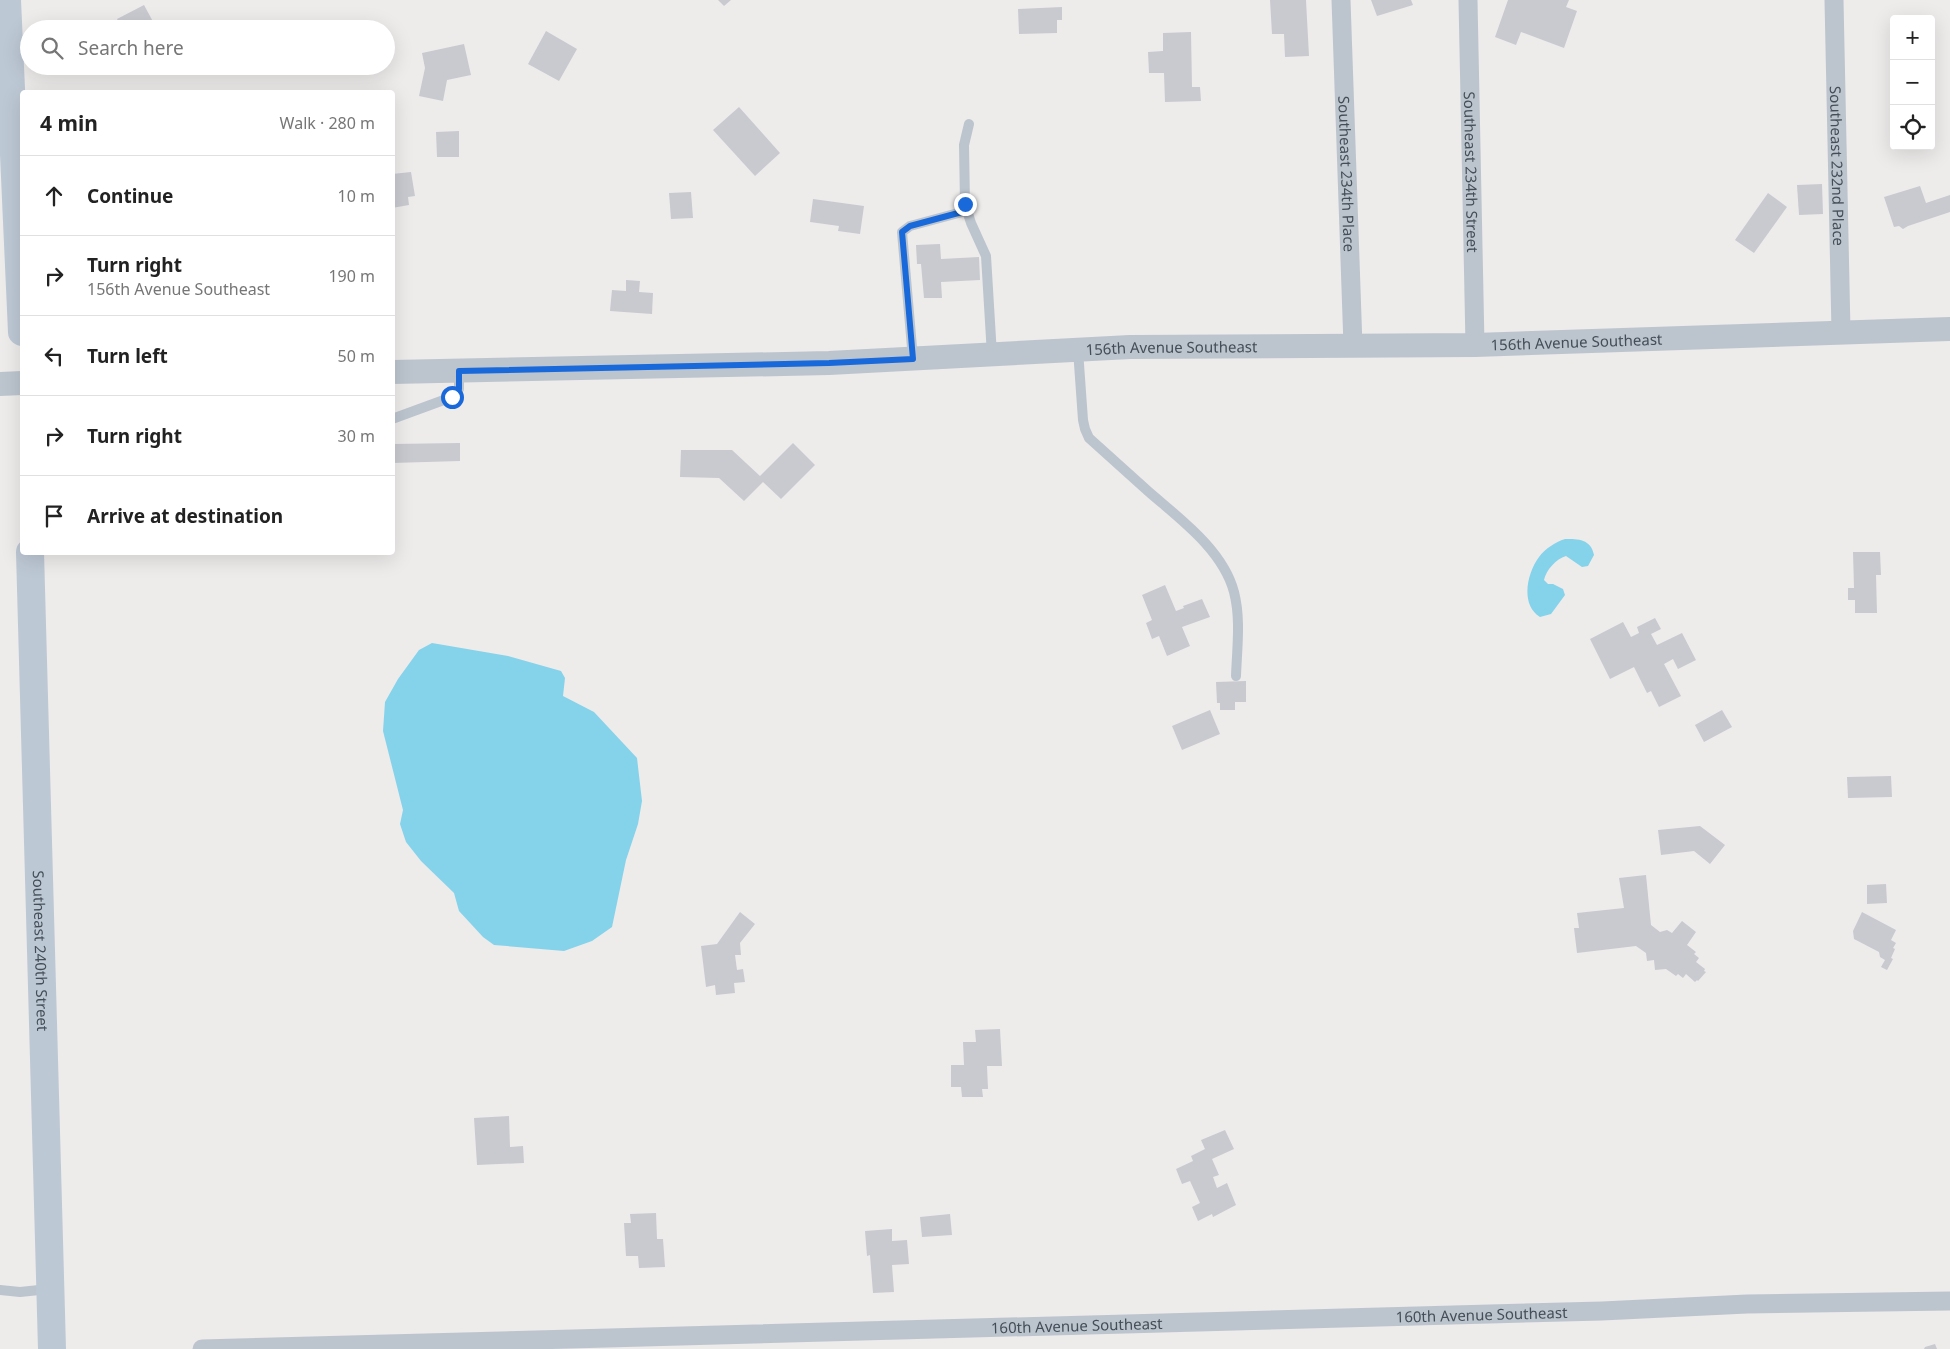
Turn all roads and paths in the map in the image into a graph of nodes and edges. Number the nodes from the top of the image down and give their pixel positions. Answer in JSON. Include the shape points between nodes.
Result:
{"nodes":[{"id":1,"x":7,"y":0,"type":"edge"},
{"id":2,"x":1341,"y":0,"type":"edge"},
{"id":3,"x":1468,"y":0,"type":"edge"},
{"id":4,"x":1834,"y":0,"type":"edge"},
{"id":5,"x":970,"y":124,"type":"dead end"},
{"id":6,"x":965,"y":204,"type":"junction"},
{"id":7,"x":20,"y":288,"type":"edge"},
{"id":8,"x":1950,"y":329,"type":"edge"},
{"id":9,"x":1841,"y":332,"type":"junction"},
{"id":10,"x":1475,"y":345,"type":"junction"},
{"id":11,"x":1353,"y":346,"type":"junction"},
{"id":12,"x":1078,"y":350,"type":"junction"},
{"id":13,"x":992,"y":355,"type":"junction"},
{"id":14,"x":913,"y":359,"type":"junction"},
{"id":15,"x":459,"y":371,"type":"junction"},
{"id":16,"x":395,"y":372,"type":"edge"},
{"id":17,"x":20,"y":383,"type":"edge"},
{"id":18,"x":0,"y":384,"type":"edge"},
{"id":19,"x":395,"y":418,"type":"edge"},
{"id":20,"x":30,"y":555,"type":"edge"},
{"id":21,"x":1236,"y":676,"type":"dead end"},
{"id":22,"x":51,"y":1289,"type":"junction"},
{"id":23,"x":0,"y":1290,"type":"edge"},
{"id":24,"x":1950,"y":1300,"type":"edge"},
{"id":25,"x":52,"y":1349,"type":"edge"},
{"id":26,"x":202,"y":1349,"type":"edge"}],
"edges":[{"from":1,"to":7,"type":"main road"},
{"from":2,"to":11,"type":"street","name":"Southeast 234th Place"},
{"from":3,"to":10,"type":"street","name":"Southeast 234th Street"},
{"from":4,"to":9,"type":"street","name":"Southeast 232nd Place"},
{"from":5,"to":6,"type":"lane","via":[[964,146]]},
{"from":6,"to":13,"type":"lane","via":[[986,256]]},
{"from":6,"to":14,"type":"lane","via":[[962,212],[910,226],[902,232]]},
{"from":8,"to":9,"type":"street","name":"156th Avenue Southeast"},
{"from":9,"to":10,"type":"street","name":"156th Avenue Southeast"},
{"from":10,"to":11,"type":"street","name":"156th Avenue Southeast"},
{"from":11,"to":12,"type":"street","name":"156th Avenue Southeast"},
{"from":12,"to":13,"type":"street","name":"156th Avenue Southeast"},
{"from":12,"to":21,"type":"lane","via":[[1085,429],[1090,438],[1181,520],[1224,567],[1234,590],[1238,619]]},
{"from":13,"to":14,"type":"street","name":"156th Avenue Southeast"},
{"from":14,"to":15,"type":"street","name":"156th Avenue Southeast"},
{"from":15,"to":16,"type":"street","name":"156th Avenue Southeast"},
{"from":15,"to":19,"type":"lane","via":[[459,389],[452,397]]},
{"from":17,"to":18,"type":"street"},
{"from":20,"to":22,"type":"main road","name":"Southeast 240th Street"},
{"from":22,"to":23,"type":"lane"},
{"from":22,"to":25,"type":"main road","name":"Southeast 240th Street"},
{"from":24,"to":26,"type":"street","name":"160th Avenue Southeast"}]}
